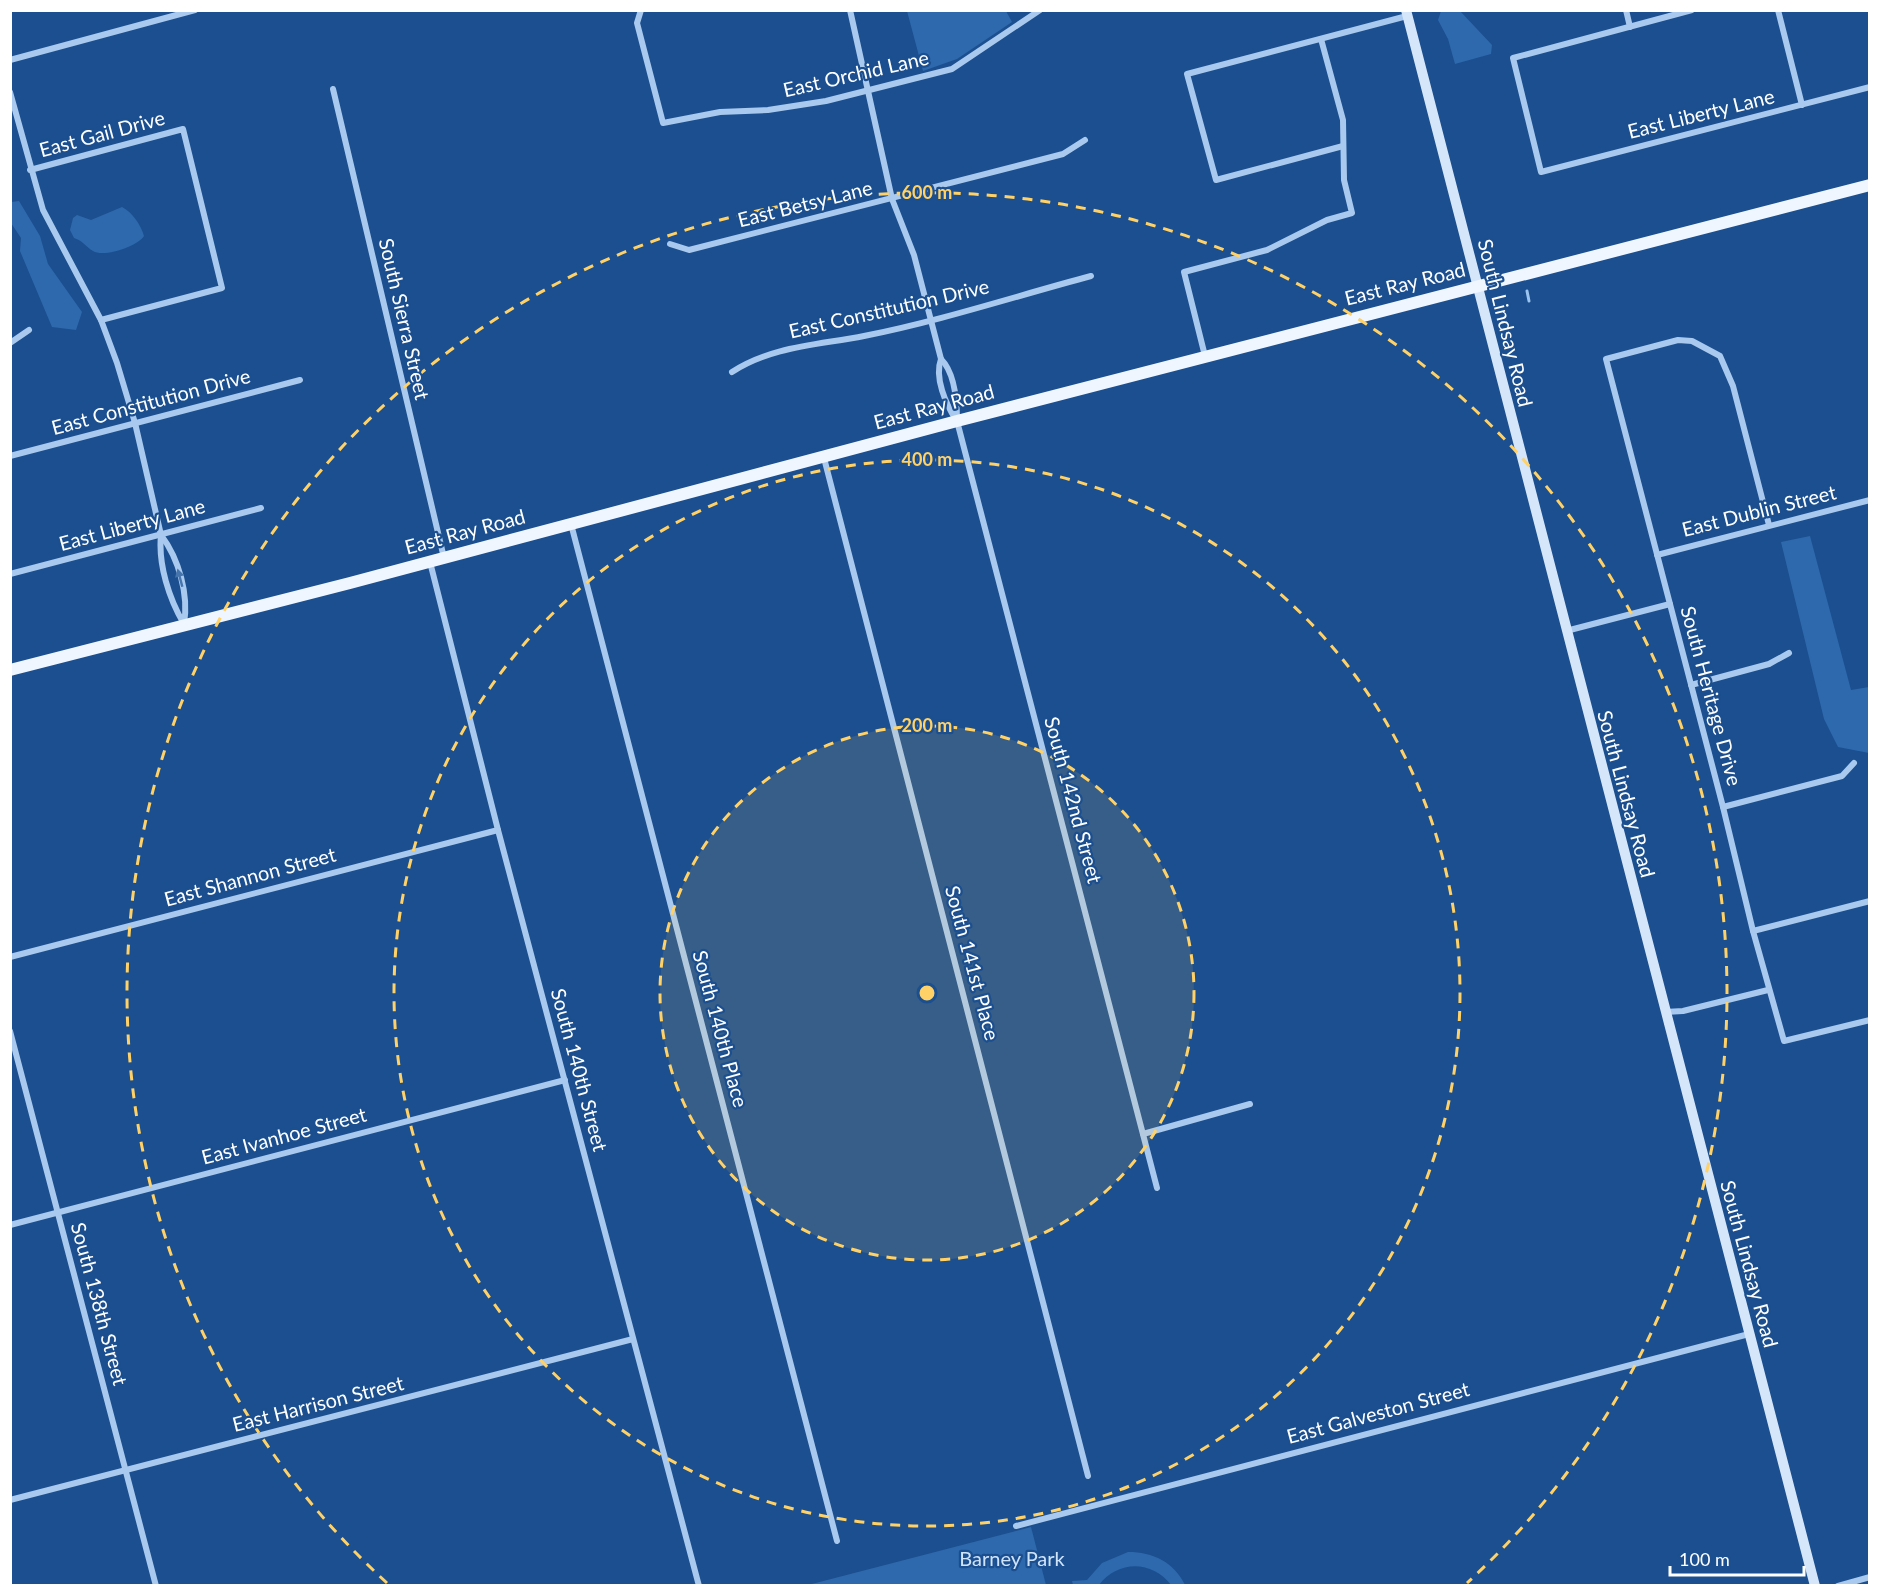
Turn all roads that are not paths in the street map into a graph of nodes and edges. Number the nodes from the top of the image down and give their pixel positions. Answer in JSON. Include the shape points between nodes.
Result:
{"nodes":[{"id":1,"x":195,"y":10,"type":"edge"},
{"id":2,"x":850,"y":10,"type":"edge"},
{"id":3,"x":1040,"y":10,"type":"edge"},
{"id":4,"x":1626,"y":10,"type":"edge"},
{"id":5,"x":1692,"y":10,"type":"edge"},
{"id":6,"x":1778,"y":10,"type":"edge"},
{"id":7,"x":640,"y":11,"type":"edge"},
{"id":8,"x":1407,"y":13,"type":"edge"},
{"id":9,"x":168,"y":14,"type":"edge"},
{"id":10,"x":1630,"y":27,"type":"junction"},
{"id":11,"x":1321,"y":39,"type":"junction"},
{"id":12,"x":10,"y":60,"type":"edge"},
{"id":13,"x":1869,"y":87,"type":"edge"},
{"id":14,"x":333,"y":89,"type":"dead end"},
{"id":15,"x":10,"y":92,"type":"edge"},
{"id":16,"x":869,"y":92,"type":"junction"},
{"id":17,"x":1802,"y":105,"type":"junction"},
{"id":18,"x":1085,"y":140,"type":"dead end"},
{"id":19,"x":1343,"y":146,"type":"junction"},
{"id":20,"x":30,"y":170,"type":"junction"},
{"id":21,"x":1869,"y":185,"type":"edge"},
{"id":22,"x":892,"y":199,"type":"junction"},
{"id":23,"x":670,"y":244,"type":"dead end"},
{"id":24,"x":1090,"y":276,"type":"dead end"},
{"id":25,"x":1476,"y":286,"type":"junction"},
{"id":26,"x":931,"y":319,"type":"junction"},
{"id":27,"x":101,"y":320,"type":"junction"},
{"id":28,"x":30,"y":330,"type":"dead end"},
{"id":29,"x":10,"y":343,"type":"edge"},
{"id":30,"x":1205,"y":356,"type":"junction"},
{"id":31,"x":941,"y":359,"type":"junction"},
{"id":32,"x":732,"y":372,"type":"dead end"},
{"id":33,"x":300,"y":380,"type":"dead end"},
{"id":34,"x":957,"y":420,"type":"junction"},
{"id":35,"x":135,"y":423,"type":"junction"},
{"id":36,"x":10,"y":456,"type":"edge"},
{"id":37,"x":824,"y":458,"type":"junction"},
{"id":38,"x":1869,"y":500,"type":"edge"},
{"id":39,"x":261,"y":508,"type":"dead end"},
{"id":40,"x":571,"y":524,"type":"junction"},
{"id":41,"x":1769,"y":525,"type":"junction"},
{"id":42,"x":161,"y":535,"type":"junction"},
{"id":43,"x":1657,"y":555,"type":"junction"},
{"id":44,"x":444,"y":558,"type":"junction"},
{"id":45,"x":430,"y":561,"type":"junction"},
{"id":46,"x":10,"y":574,"type":"edge"},
{"id":47,"x":1670,"y":604,"type":"junction"},
{"id":48,"x":184,"y":624,"type":"junction"},
{"id":49,"x":1565,"y":632,"type":"junction"},
{"id":50,"x":1789,"y":653,"type":"dead end"},
{"id":51,"x":10,"y":670,"type":"edge"},
{"id":52,"x":1691,"y":685,"type":"junction"},
{"id":53,"x":1854,"y":763,"type":"dead end"},
{"id":54,"x":1723,"y":807,"type":"junction"},
{"id":55,"x":498,"y":830,"type":"junction"},
{"id":56,"x":1869,"y":901,"type":"edge"},
{"id":57,"x":1753,"y":931,"type":"junction"},
{"id":58,"x":10,"y":957,"type":"edge"},
{"id":59,"x":1768,"y":990,"type":"junction"},
{"id":60,"x":1665,"y":1012,"type":"junction"},
{"id":61,"x":1869,"y":1020,"type":"edge"},
{"id":62,"x":10,"y":1031,"type":"edge"},
{"id":63,"x":565,"y":1080,"type":"junction"},
{"id":64,"x":1250,"y":1104,"type":"dead end"},
{"id":65,"x":1143,"y":1134,"type":"junction"},
{"id":66,"x":1157,"y":1188,"type":"dead end"},
{"id":67,"x":57,"y":1212,"type":"junction"},
{"id":68,"x":10,"y":1225,"type":"edge"},
{"id":69,"x":1749,"y":1334,"type":"junction"},
{"id":70,"x":633,"y":1339,"type":"junction"},
{"id":71,"x":126,"y":1470,"type":"junction"},
{"id":72,"x":1088,"y":1476,"type":"dead end"},
{"id":73,"x":10,"y":1500,"type":"edge"},
{"id":74,"x":1016,"y":1526,"type":"dead end"},
{"id":75,"x":837,"y":1541,"type":"dead end"},
{"id":76,"x":1869,"y":1577,"type":"edge"},
{"id":77,"x":156,"y":1586,"type":"edge"},
{"id":78,"x":699,"y":1586,"type":"edge"},
{"id":79,"x":1815,"y":1586,"type":"edge"},
{"id":80,"x":1838,"y":1586,"type":"edge"}],
"edges":[{"from":1,"to":9,"type":"street"},
{"from":2,"to":16,"type":"street"},
{"from":3,"to":16,"type":"street","name":"East Orchid Lane","via":[[952,69]]},
{"from":4,"to":10,"type":"street"},
{"from":5,"to":10,"type":"street"},
{"from":6,"to":17,"type":"street"},
{"from":7,"to":16,"type":"street","name":"East Orchid Lane","via":[[637,23],[663,123]]},
{"from":8,"to":11,"type":"street"},
{"from":8,"to":25,"type":"main road","name":"South Lindsay Road"},
{"from":9,"to":12,"type":"street"},
{"from":10,"to":17,"type":"street","name":"East Liberty Lane","via":[[1513,58],[1541,172]]},
{"from":11,"to":19,"type":"street","via":[[1343,120]]},
{"from":11,"to":19,"type":"street","via":[[1187,74],[1216,180]]},
{"from":13,"to":17,"type":"street","name":"East Liberty Lane"},
{"from":14,"to":44,"type":"street","name":"South Sierra Street"},
{"from":15,"to":20,"type":"street"},
{"from":16,"to":22,"type":"street"},
{"from":18,"to":22,"type":"street","name":"East Betsy Lane","via":[[1063,154]]},
{"from":19,"to":30,"type":"street","via":[[1344,180],[1352,213],[1327,220],[1267,250],[1184,272]]},
{"from":20,"to":27,"type":"street","via":[[43,210]]},
{"from":20,"to":27,"type":"street","name":"East Gail Drive","via":[[183,129],[222,288]]},
{"from":21,"to":25,"type":"main road","name":"East Ray Road"},
{"from":22,"to":23,"type":"street","name":"East Betsy Lane","via":[[689,250]]},
{"from":22,"to":26,"type":"street","via":[[914,255]]},
{"from":24,"to":26,"type":"street","name":"East Constitution Drive"},
{"from":25,"to":30,"type":"main road","name":"East Ray Road"},
{"from":25,"to":49,"type":"main road","name":"South Lindsay Road"},
{"from":26,"to":31,"type":"street"},
{"from":26,"to":32,"type":"street","name":"East Constitution Drive","via":[[865,336],[795,347],[750,360]]},
{"from":27,"to":35,"type":"street"},
{"from":28,"to":29,"type":"street"},
{"from":30,"to":34,"type":"main road","name":"East Ray Road"},
{"from":31,"to":34,"type":"street","via":[[948,366]]},
{"from":31,"to":34,"type":"street","via":[[937,368],[946,403]]},
{"from":33,"to":35,"type":"street","name":"East Constitution Drive"},
{"from":34,"to":37,"type":"main road","name":"East Ray Road"},
{"from":34,"to":65,"type":"street","name":"South 142nd Street"},
{"from":35,"to":36,"type":"street","name":"East Constitution Drive"},
{"from":35,"to":42,"type":"street"},
{"from":37,"to":40,"type":"main road","name":"East Ray Road"},
{"from":37,"to":72,"type":"street","name":"South 141st Place"},
{"from":38,"to":41,"type":"street","name":"East Dublin Street"},
{"from":39,"to":42,"type":"street","name":"East Liberty Lane"},
{"from":40,"to":44,"type":"main road","name":"East Ray Road"},
{"from":40,"to":75,"type":"street","name":"South 140th Place"},
{"from":41,"to":43,"type":"street","name":"East Dublin Street"},
{"from":41,"to":43,"type":"street","name":"South Heritage Drive","via":[[1733,386],[1720,356],[1692,341],[1678,340],[1606,359]]},
{"from":42,"to":46,"type":"street","name":"East Liberty Lane"},
{"from":42,"to":48,"type":"street","via":[[159,551],[174,608]]},
{"from":48,"to":42,"type":"street","one_way":true,"via":[[187,605],[172,549]]},
{"from":43,"to":47,"type":"street","name":"South Heritage Drive"},
{"from":44,"to":45,"type":"main road","name":"East Ray Road"},
{"from":45,"to":48,"type":"main road","name":"East Ray Road"},
{"from":45,"to":55,"type":"street","name":"South 140th Street"},
{"from":47,"to":49,"type":"street"},
{"from":47,"to":52,"type":"street","name":"South Heritage Drive"},
{"from":48,"to":51,"type":"main road","name":"East Ray Road"},
{"from":49,"to":60,"type":"main road","name":"South Lindsay Road"},
{"from":50,"to":52,"type":"street","via":[[1769,664]]},
{"from":52,"to":54,"type":"street","name":"South Heritage Drive"},
{"from":53,"to":54,"type":"street","via":[[1842,776]]},
{"from":54,"to":57,"type":"street","name":"South Heritage Drive"},
{"from":55,"to":58,"type":"street","name":"East Shannon Street"},
{"from":55,"to":63,"type":"street","name":"South 140th Street"},
{"from":56,"to":57,"type":"street"},
{"from":57,"to":59,"type":"street","name":"South Heritage Drive"},
{"from":59,"to":60,"type":"street"},
{"from":59,"to":61,"type":"street","name":"South Heritage Drive","via":[[1784,1041]]},
{"from":60,"to":69,"type":"main road","name":"South Lindsay Road"},
{"from":62,"to":67,"type":"street","name":"South 138th Street"},
{"from":63,"to":67,"type":"street","name":"East Ivanhoe Street"},
{"from":63,"to":70,"type":"street","name":"South 140th Street"},
{"from":64,"to":65,"type":"street"},
{"from":65,"to":66,"type":"street","name":"South 142nd Street"},
{"from":67,"to":68,"type":"street","name":"East Ivanhoe Street"},
{"from":67,"to":71,"type":"street","name":"South 138th Street"},
{"from":69,"to":74,"type":"street","name":"East Galveston Street"},
{"from":69,"to":79,"type":"main road","name":"South Lindsay Road"},
{"from":70,"to":71,"type":"street","name":"East Harrison Street"},
{"from":70,"to":78,"type":"street","name":"South 140th Street"},
{"from":71,"to":73,"type":"street","name":"East Harrison Street"},
{"from":71,"to":77,"type":"street","name":"South 138th Street"},
{"from":76,"to":80,"type":"street"}]}
